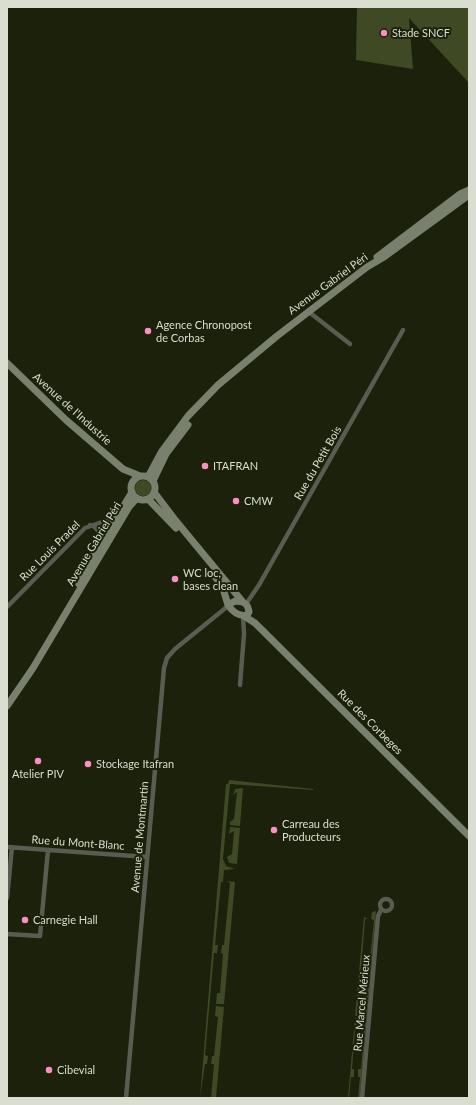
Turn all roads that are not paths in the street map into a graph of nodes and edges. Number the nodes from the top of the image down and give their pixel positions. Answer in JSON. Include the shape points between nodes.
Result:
{"nodes":[{"id":1,"x":469,"y":190,"type":"edge"},
{"id":2,"x":469,"y":195,"type":"edge"},
{"id":3,"x":423,"y":225,"type":"junction"},
{"id":4,"x":309,"y":312,"type":"junction"},
{"id":5,"x":404,"y":330,"type":"dead end"},
{"id":6,"x":350,"y":344,"type":"dead end"},
{"id":7,"x":7,"y":363,"type":"edge"},
{"id":8,"x":123,"y":469,"type":"junction"},
{"id":9,"x":147,"y":478,"type":"junction"},
{"id":10,"x":133,"y":492,"type":"junction"},
{"id":11,"x":154,"y":492,"type":"junction"},
{"id":12,"x":148,"y":499,"type":"junction"},
{"id":13,"x":119,"y":515,"type":"junction"},
{"id":14,"x":90,"y":525,"type":"junction"},
{"id":15,"x":86,"y":569,"type":"junction"},
{"id":16,"x":244,"y":602,"type":"junction"},
{"id":17,"x":71,"y":603,"type":"junction"},
{"id":18,"x":228,"y":605,"type":"junction"},
{"id":19,"x":7,"y":608,"type":"edge"},
{"id":20,"x":245,"y":614,"type":"junction"},
{"id":21,"x":240,"y":685,"type":"dead end"},
{"id":22,"x":7,"y":706,"type":"edge"},
{"id":23,"x":469,"y":836,"type":"edge"},
{"id":24,"x":9,"y":847,"type":"edge"},
{"id":25,"x":48,"y":850,"type":"junction"},
{"id":26,"x":147,"y":857,"type":"junction"},
{"id":27,"x":7,"y":898,"type":"edge"},
{"id":28,"x":381,"y":910,"type":"dead end"},
{"id":29,"x":7,"y":934,"type":"edge"},
{"id":30,"x":126,"y":1098,"type":"edge"},
{"id":31,"x":362,"y":1098,"type":"edge"}],
"edges":[{"from":1,"to":3,"type":"main road"},
{"from":2,"to":3,"type":"main road","name":"Avenue Gabriel Péri"},
{"from":3,"to":4,"type":"main road","name":"Avenue Gabriel Péri"},
{"from":4,"to":6,"type":"street"},
{"from":4,"to":9,"type":"main road","name":"Avenue Gabriel Péri","via":[[237,369],[206,398]]},
{"from":5,"to":16,"type":"street","name":"Rue du Petit Bois","via":[[259,584]]},
{"from":7,"to":8,"type":"main road","name":"Avenue de l'Industrie","via":[[66,420]]},
{"from":8,"to":9,"type":"main road","name":"Avenue de l'Industrie"},
{"from":8,"to":10,"type":"main road","name":"Avenue de l'Industrie"},
{"from":9,"to":10,"type":"main road","via":[[134,480]]},
{"from":9,"to":11,"type":"main road","via":[[155,487]]},
{"from":10,"to":12,"type":"main road","via":[[142,500]]},
{"from":10,"to":13,"type":"main road","name":"Avenue Gabriel Péri"},
{"from":10,"to":17,"type":"main road","name":"Avenue Gabriel Péri","via":[[129,507]]},
{"from":11,"to":12,"type":"main road"},
{"from":11,"to":16,"type":"main road"},
{"from":12,"to":18,"type":"main road","via":[[222,585]]},
{"from":13,"to":14,"type":"street","name":"Rue Louis Pradel","via":[[112,520]]},
{"from":13,"to":15,"type":"main road","name":"Avenue Gabriel Péri"},
{"from":14,"to":15,"type":"street","name":"Rue Louis Pradel","via":[[98,529],[99,535]]},
{"from":14,"to":19,"type":"street","name":"Rue Louis Pradel"},
{"from":15,"to":17,"type":"main road","name":"Avenue Gabriel Péri"},
{"from":16,"to":18,"type":"main road","via":[[231,602]]},
{"from":16,"to":20,"type":"main road","name":"Rue des Corbeges"},
{"from":17,"to":22,"type":"main road","name":"Avenue Gabriel Péri","via":[[33,668]]},
{"from":18,"to":20,"type":"main road","via":[[234,612]]},
{"from":18,"to":26,"type":"street","name":"Avenue de Montmartin","via":[[174,649],[167,658]]},
{"from":20,"to":21,"type":"street"},
{"from":20,"to":23,"type":"main road","name":"Rue des Corbeges"},
{"from":24,"to":25,"type":"street","name":"Rue du Mont-Blanc"},
{"from":24,"to":27,"type":"street"},
{"from":25,"to":26,"type":"street","name":"Rue du Mont-Blanc"},
{"from":25,"to":29,"type":"street","via":[[40,936]]},
{"from":26,"to":30,"type":"street","name":"Avenue de Montmartin"},
{"from":28,"to":31,"type":"street","name":"Rue Marcel Mérieux","via":[[378,916]]}]}
